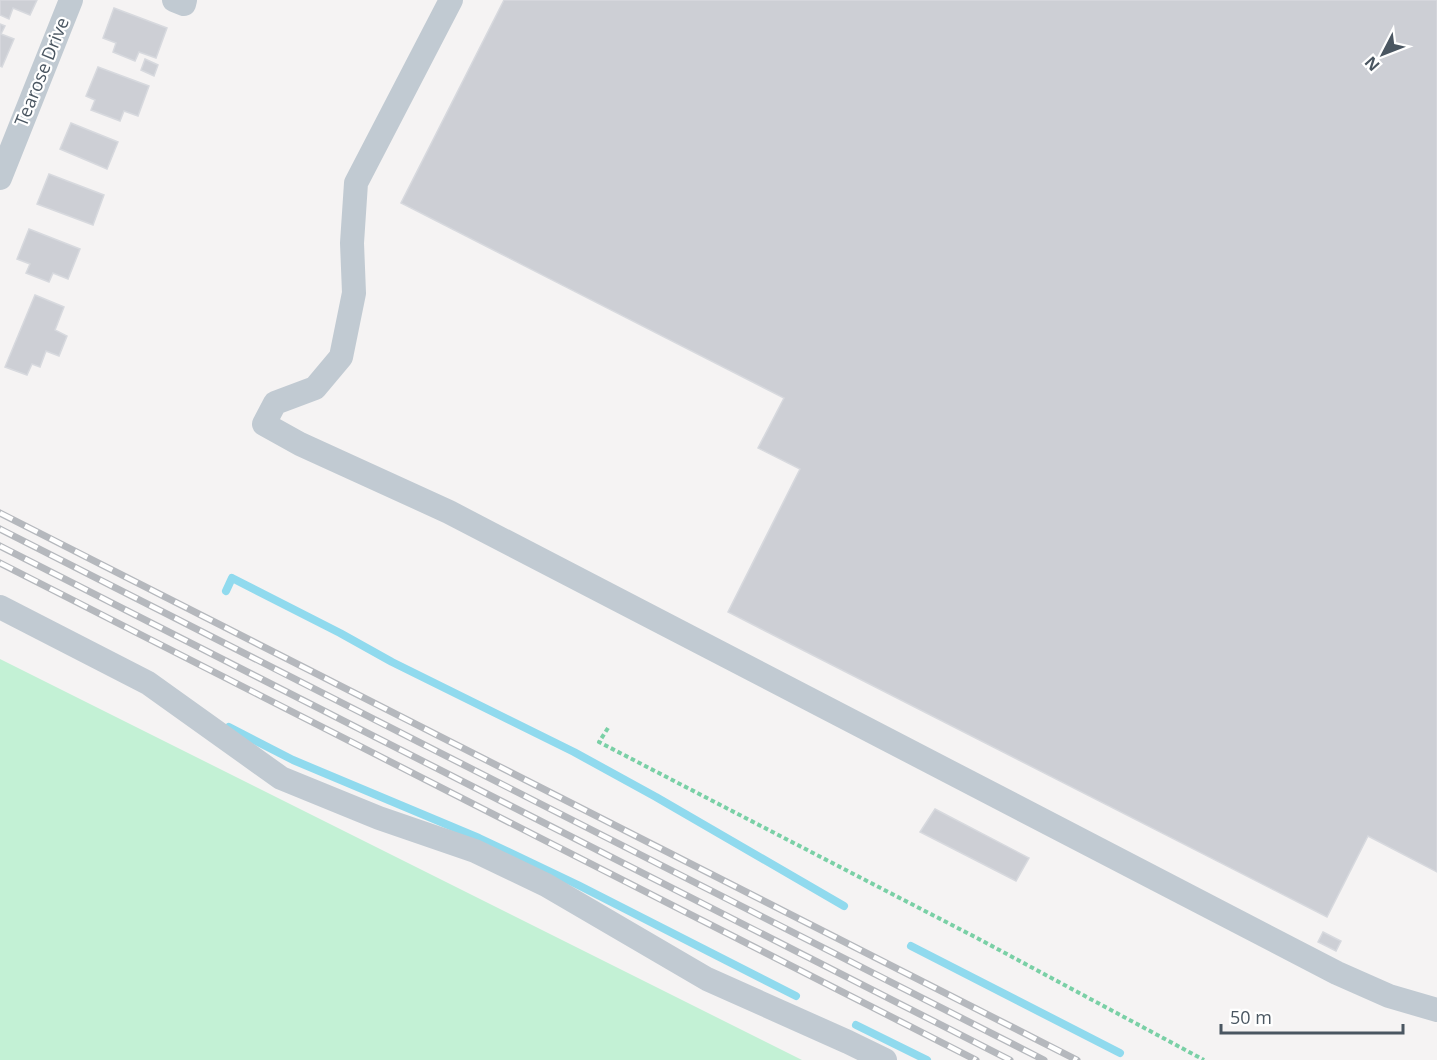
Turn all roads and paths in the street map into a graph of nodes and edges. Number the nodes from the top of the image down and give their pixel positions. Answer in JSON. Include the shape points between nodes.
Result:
{"nodes":[{"id":1,"x":71,"y":0,"type":"edge"},
{"id":2,"x":452,"y":0,"type":"edge"},
{"id":3,"x":0,"y":178,"type":"edge"},
{"id":4,"x":0,"y":607,"type":"edge"},
{"id":5,"x":608,"y":728,"type":"dead end"},
{"id":6,"x":1437,"y":1010,"type":"edge"},
{"id":7,"x":885,"y":1060,"type":"edge"},
{"id":8,"x":1204,"y":1060,"type":"edge"}],
"edges":[{"from":1,"to":3,"type":"street","name":"Tearose Drive"},
{"from":2,"to":6,"type":"street","via":[[356,183],[354,293],[341,357],[315,388],[275,403],[264,424],[449,512],[1337,973],[1389,996]]},
{"from":4,"to":7,"type":"street","via":[[148,683],[281,778],[379,818],[475,850],[546,885],[707,979]]},
{"from":5,"to":8,"type":"path","via":[[599,741]]}]}
